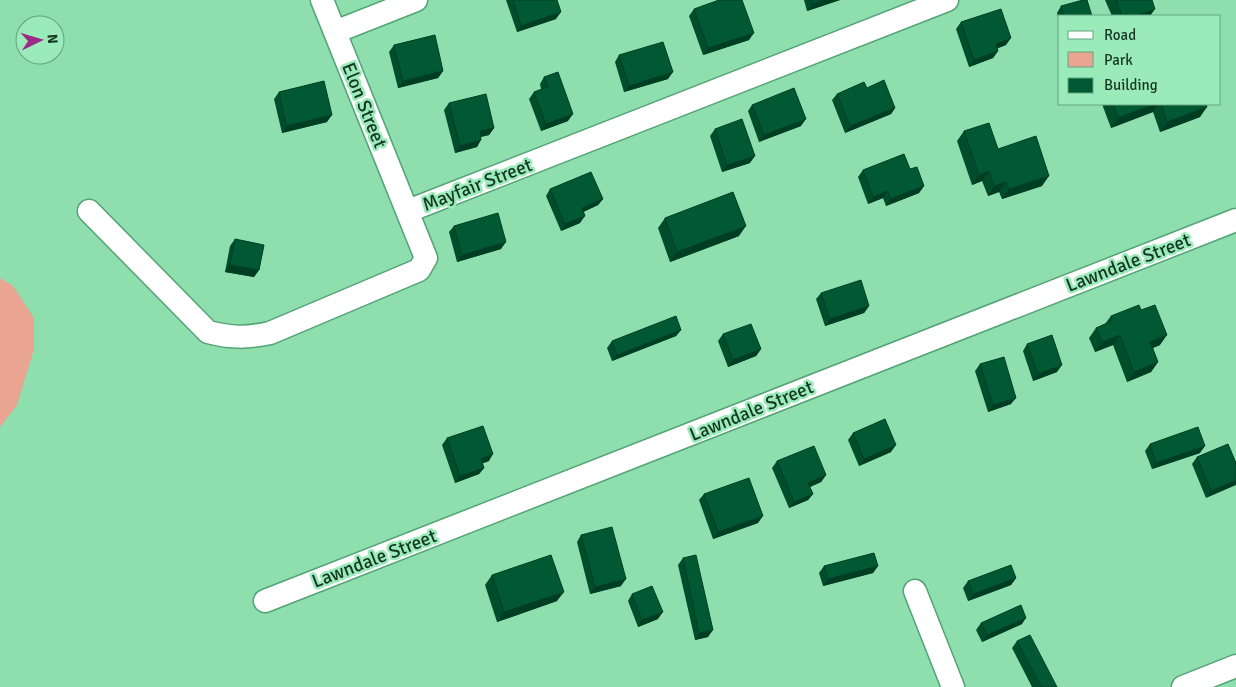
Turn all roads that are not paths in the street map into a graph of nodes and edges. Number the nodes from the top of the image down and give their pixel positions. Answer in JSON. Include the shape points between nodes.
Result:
{"nodes":[{"id":1,"x":322,"y":0,"type":"edge"},
{"id":2,"x":416,"y":0,"type":"edge"},
{"id":3,"x":947,"y":0,"type":"edge"},
{"id":4,"x":335,"y":32,"type":"junction"},
{"id":5,"x":408,"y":210,"type":"junction"},
{"id":6,"x":89,"y":211,"type":"dead end"},
{"id":7,"x":1236,"y":220,"type":"edge"},
{"id":8,"x":915,"y":592,"type":"dead end"},
{"id":9,"x":265,"y":601,"type":"dead end"},
{"id":10,"x":1236,"y":666,"type":"edge"},
{"id":11,"x":953,"y":687,"type":"edge"},
{"id":12,"x":1183,"y":687,"type":"edge"}],
"edges":[{"from":1,"to":4,"type":"street","name":"Elon Street"},
{"from":2,"to":4,"type":"street"},
{"from":3,"to":5,"type":"street","name":"Mayfair Street"},
{"from":4,"to":5,"type":"street","name":"Elon Street"},
{"from":5,"to":6,"type":"street","name":"Mayfair Street","via":[[426,258],[419,270],[270,333],[249,338],[228,338],[208,332]]},
{"from":7,"to":9,"type":"street","name":"Lawndale Street"},
{"from":8,"to":11,"type":"street"},
{"from":10,"to":12,"type":"street"}]}
